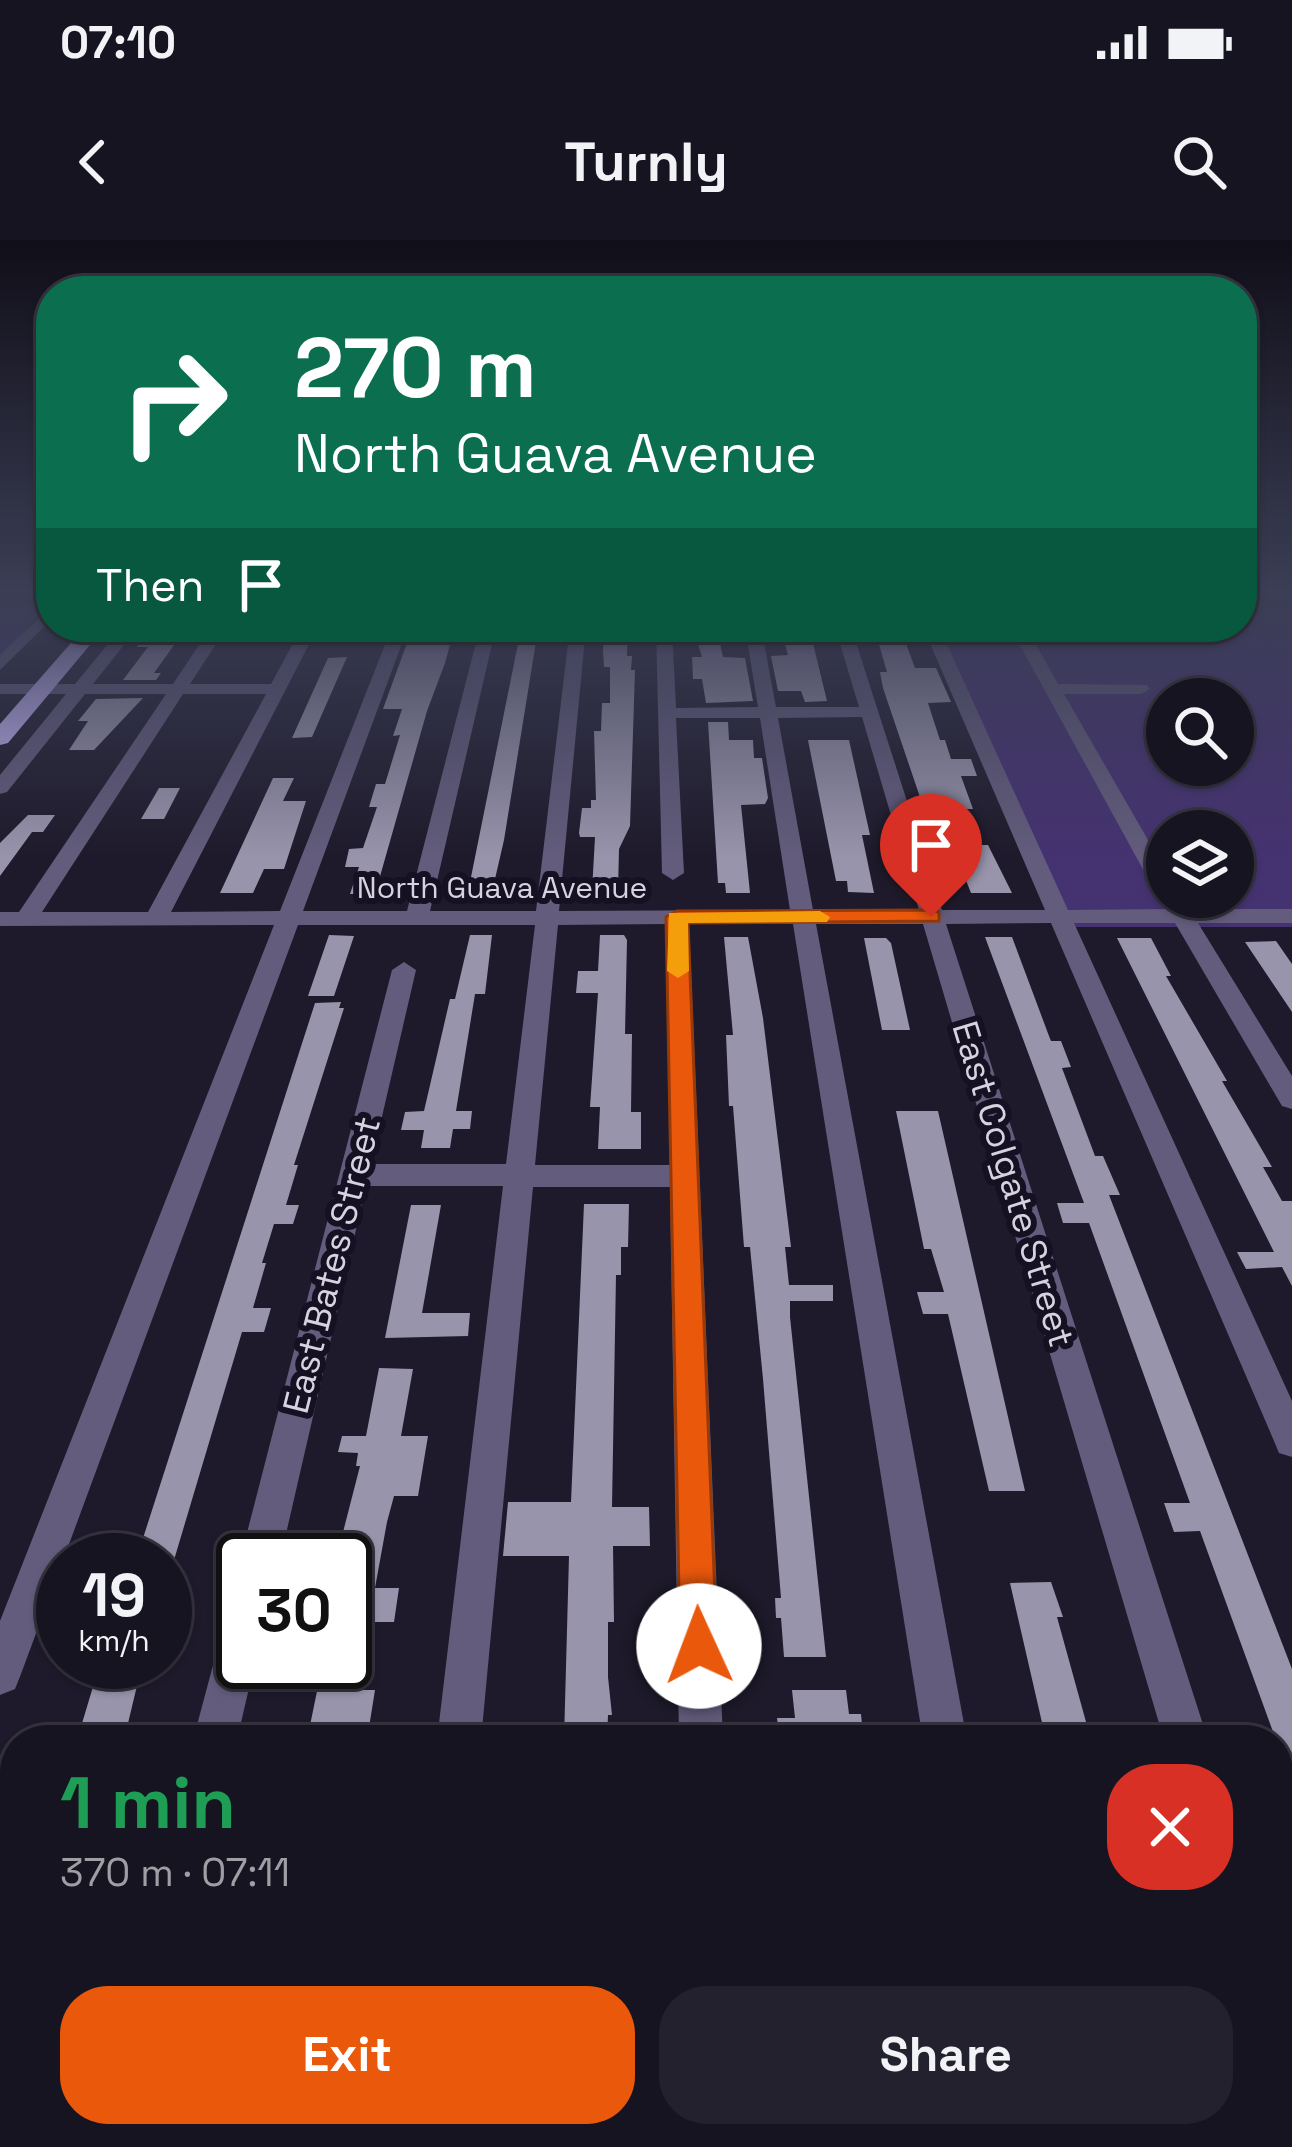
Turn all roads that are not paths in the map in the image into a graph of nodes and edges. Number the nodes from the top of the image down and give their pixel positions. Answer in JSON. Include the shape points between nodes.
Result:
{"nodes":[{"id":1,"x":50,"y":680,"type":"edge"},
{"id":2,"x":87,"y":680,"type":"edge"},
{"id":3,"x":183,"y":680,"type":"edge"},
{"id":4,"x":283,"y":680,"type":"edge"},
{"id":5,"x":380,"y":680,"type":"edge"},
{"id":6,"x":475,"y":680,"type":"edge"},
{"id":7,"x":573,"y":680,"type":"edge"},
{"id":8,"x":664,"y":680,"type":"edge"},
{"id":9,"x":760,"y":680,"type":"edge"},
{"id":10,"x":859,"y":680,"type":"edge"},
{"id":11,"x":954,"y":680,"type":"edge"},
{"id":12,"x":1048,"y":680,"type":"edge"},
{"id":13,"x":8,"y":689,"type":"edge"},
{"id":14,"x":42,"y":689,"type":"junction"},
{"id":15,"x":80,"y":689,"type":"junction"},
{"id":16,"x":177,"y":689,"type":"junction"},
{"id":17,"x":278,"y":689,"type":"junction"},
{"id":18,"x":1053,"y":689,"type":"junction"},
{"id":19,"x":1141,"y":689,"type":"dead end"},
{"id":20,"x":0,"y":708,"type":"edge"},
{"id":21,"x":765,"y":712,"type":"junction"},
{"id":22,"x":869,"y":712,"type":"junction"},
{"id":23,"x":664,"y":713,"type":"junction"},
{"id":24,"x":0,"y":738,"type":"edge"},
{"id":25,"x":0,"y":788,"type":"edge"},
{"id":26,"x":1146,"y":853,"type":"edge"},
{"id":27,"x":673,"y":873,"type":"dead end"},
{"id":28,"x":1146,"y":905,"type":"edge"},
{"id":29,"x":1254,"y":911,"type":"edge"},
{"id":30,"x":1058,"y":916,"type":"junction"},
{"id":31,"x":1292,"y":916,"type":"edge"},
{"id":32,"x":418,"y":917,"type":"junction"},
{"id":33,"x":548,"y":917,"type":"junction"},
{"id":34,"x":677,"y":917,"type":"junction"},
{"id":35,"x":804,"y":917,"type":"junction"},
{"id":36,"x":931,"y":917,"type":"junction"},
{"id":37,"x":156,"y":918,"type":"junction"},
{"id":38,"x":289,"y":918,"type":"junction"},
{"id":39,"x":1184,"y":918,"type":"edge"},
{"id":40,"x":0,"y":919,"type":"edge"},
{"id":41,"x":26,"y":919,"type":"junction"},
{"id":42,"x":404,"y":970,"type":"dead end"},
{"id":43,"x":1292,"y":1100,"type":"edge"},
{"id":44,"x":355,"y":1175,"type":"junction"},
{"id":45,"x":517,"y":1175,"type":"junction"},
{"id":46,"x":685,"y":1176,"type":"junction"},
{"id":47,"x":1292,"y":1441,"type":"edge"},
{"id":48,"x":267,"y":1533,"type":"edge"},
{"id":49,"x":0,"y":1674,"type":"edge"},
{"id":50,"x":228,"y":1689,"type":"edge"},
{"id":51,"x":219,"y":1725,"type":"edge"},
{"id":52,"x":461,"y":1725,"type":"edge"},
{"id":53,"x":701,"y":1725,"type":"edge"},
{"id":54,"x":942,"y":1725,"type":"edge"},
{"id":55,"x":1181,"y":1725,"type":"edge"}],
"edges":[{"from":1,"to":14,"type":"highway"},
{"from":2,"to":15,"type":"street"},
{"from":3,"to":16,"type":"street"},
{"from":4,"to":17,"type":"street"},
{"from":5,"to":38,"type":"street"},
{"from":6,"to":32,"type":"street"},
{"from":7,"to":33,"type":"street"},
{"from":8,"to":23,"type":"street"},
{"from":9,"to":21,"type":"street"},
{"from":10,"to":22,"type":"street","name":"East Colgate Street"},
{"from":11,"to":30,"type":"street"},
{"from":12,"to":18,"type":"street"},
{"from":13,"to":14,"type":"street"},
{"from":13,"to":20,"type":"highway"},
{"from":14,"to":15,"type":"street"},
{"from":14,"to":24,"type":"highway"},
{"from":15,"to":16,"type":"street"},
{"from":15,"to":25,"type":"street"},
{"from":16,"to":17,"type":"street"},
{"from":16,"to":41,"type":"street"},
{"from":17,"to":37,"type":"street"},
{"from":18,"to":19,"type":"street"},
{"from":18,"to":26,"type":"street"},
{"from":21,"to":22,"type":"street"},
{"from":21,"to":23,"type":"street"},
{"from":21,"to":35,"type":"street"},
{"from":22,"to":36,"type":"street","name":"East Colgate Street"},
{"from":23,"to":27,"type":"street"},
{"from":28,"to":30,"type":"street","name":"North Guava Avenue"},
{"from":29,"to":31,"type":"street","name":"North Guava Avenue"},
{"from":30,"to":36,"type":"street","name":"North Guava Avenue"},
{"from":30,"to":47,"type":"street"},
{"from":32,"to":33,"type":"street","name":"North Guava Avenue"},
{"from":32,"to":38,"type":"street","name":"North Guava Avenue"},
{"from":33,"to":34,"type":"street","name":"North Guava Avenue"},
{"from":33,"to":45,"type":"street"},
{"from":34,"to":35,"type":"street","name":"North Guava Avenue"},
{"from":34,"to":46,"type":"street"},
{"from":35,"to":36,"type":"street","name":"North Guava Avenue"},
{"from":35,"to":54,"type":"street"},
{"from":36,"to":55,"type":"street","name":"East Colgate Street"},
{"from":37,"to":38,"type":"street","name":"North Guava Avenue"},
{"from":37,"to":41,"type":"street","name":"North Guava Avenue"},
{"from":38,"to":49,"type":"street"},
{"from":39,"to":43,"type":"street"},
{"from":40,"to":41,"type":"street","name":"North Guava Avenue"},
{"from":42,"to":44,"type":"street","name":"East Bates Street"},
{"from":44,"to":45,"type":"street"},
{"from":44,"to":48,"type":"street","name":"East Bates Street"},
{"from":45,"to":46,"type":"street"},
{"from":45,"to":52,"type":"street"},
{"from":46,"to":53,"type":"street"},
{"from":50,"to":51,"type":"street"}]}
